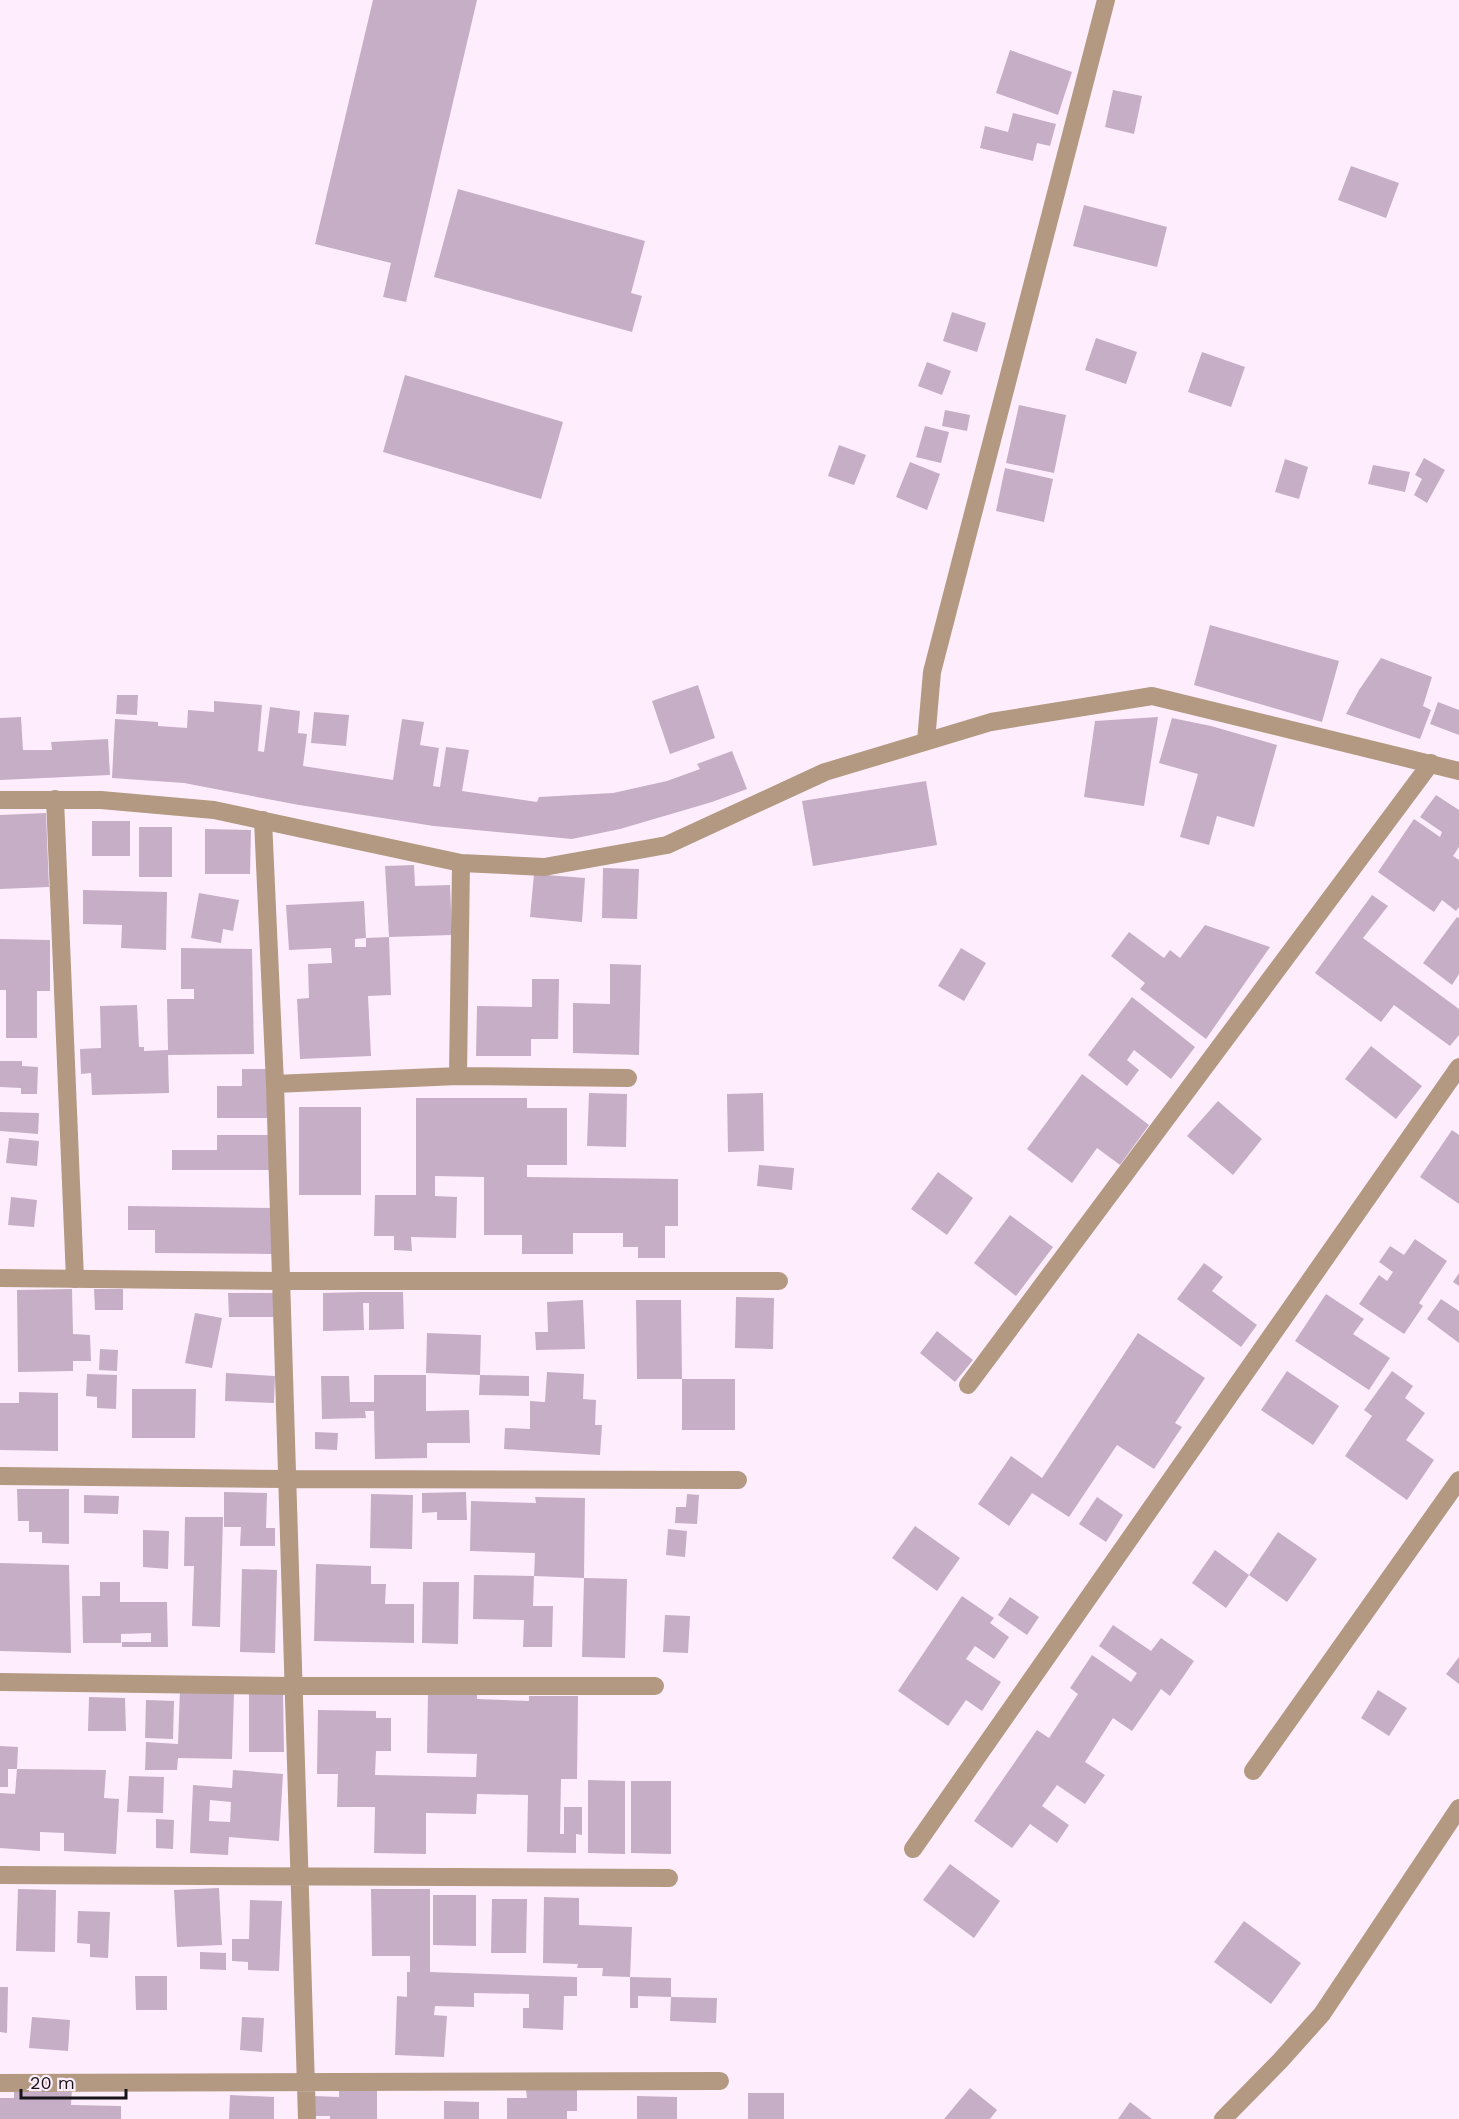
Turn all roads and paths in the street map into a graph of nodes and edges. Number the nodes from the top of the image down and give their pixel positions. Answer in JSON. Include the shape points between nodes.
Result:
{"nodes":[{"id":1,"x":1106,"y":0,"type":"edge"},
{"id":2,"x":926,"y":741,"type":"junction"},
{"id":3,"x":1431,"y":762,"type":"junction"},
{"id":4,"x":1459,"y":771,"type":"edge"},
{"id":5,"x":55,"y":799,"type":"junction"},
{"id":6,"x":0,"y":800,"type":"edge"},
{"id":7,"x":263,"y":820,"type":"junction"},
{"id":8,"x":461,"y":863,"type":"junction"},
{"id":9,"x":1459,"y":1067,"type":"edge"},
{"id":10,"x":458,"y":1076,"type":"junction"},
{"id":11,"x":628,"y":1078,"type":"dead end"},
{"id":12,"x":275,"y":1084,"type":"junction"},
{"id":13,"x":0,"y":1278,"type":"edge"},
{"id":14,"x":75,"y":1279,"type":"junction"},
{"id":15,"x":281,"y":1281,"type":"junction"},
{"id":16,"x":779,"y":1281,"type":"dead end"},
{"id":17,"x":968,"y":1385,"type":"dead end"},
{"id":18,"x":0,"y":1476,"type":"edge"},
{"id":19,"x":287,"y":1479,"type":"junction"},
{"id":20,"x":738,"y":1480,"type":"dead end"},
{"id":21,"x":1459,"y":1480,"type":"edge"},
{"id":22,"x":0,"y":1682,"type":"edge"},
{"id":23,"x":294,"y":1686,"type":"junction"},
{"id":24,"x":655,"y":1686,"type":"dead end"},
{"id":25,"x":1253,"y":1771,"type":"dead end"},
{"id":26,"x":1459,"y":1808,"type":"edge"},
{"id":27,"x":913,"y":1849,"type":"dead end"},
{"id":28,"x":0,"y":1875,"type":"edge"},
{"id":29,"x":299,"y":1877,"type":"junction"},
{"id":30,"x":669,"y":1878,"type":"dead end"},
{"id":31,"x":720,"y":2081,"type":"dead end"},
{"id":32,"x":0,"y":2083,"type":"edge"},
{"id":33,"x":306,"y":2083,"type":"junction"},
{"id":34,"x":307,"y":2119,"type":"edge"},
{"id":35,"x":1223,"y":2119,"type":"edge"}],
"edges":[{"from":1,"to":2,"type":"street","via":[[932,672]]},
{"from":2,"to":3,"type":"street","via":[[992,722],[1152,696]]},
{"from":2,"to":8,"type":"street","via":[[825,772],[667,845],[544,867]]},
{"from":3,"to":4,"type":"street"},
{"from":3,"to":17,"type":"street"},
{"from":5,"to":6,"type":"street"},
{"from":5,"to":7,"type":"street","via":[[214,810]]},
{"from":5,"to":14,"type":"street"},
{"from":7,"to":8,"type":"street"},
{"from":7,"to":12,"type":"street"},
{"from":8,"to":10,"type":"street"},
{"from":9,"to":27,"type":"street"},
{"from":10,"to":11,"type":"street"},
{"from":10,"to":12,"type":"street"},
{"from":12,"to":15,"type":"street"},
{"from":13,"to":14,"type":"street"},
{"from":14,"to":15,"type":"street"},
{"from":15,"to":16,"type":"street"},
{"from":15,"to":19,"type":"street"},
{"from":18,"to":19,"type":"street"},
{"from":19,"to":20,"type":"street"},
{"from":19,"to":23,"type":"street"},
{"from":21,"to":25,"type":"street"},
{"from":22,"to":23,"type":"street"},
{"from":23,"to":24,"type":"street"},
{"from":23,"to":29,"type":"street"},
{"from":26,"to":35,"type":"street","via":[[1322,2014]]},
{"from":28,"to":29,"type":"street"},
{"from":29,"to":30,"type":"street"},
{"from":29,"to":33,"type":"street"},
{"from":31,"to":33,"type":"street"},
{"from":32,"to":33,"type":"street"},
{"from":33,"to":34,"type":"street"}]}
